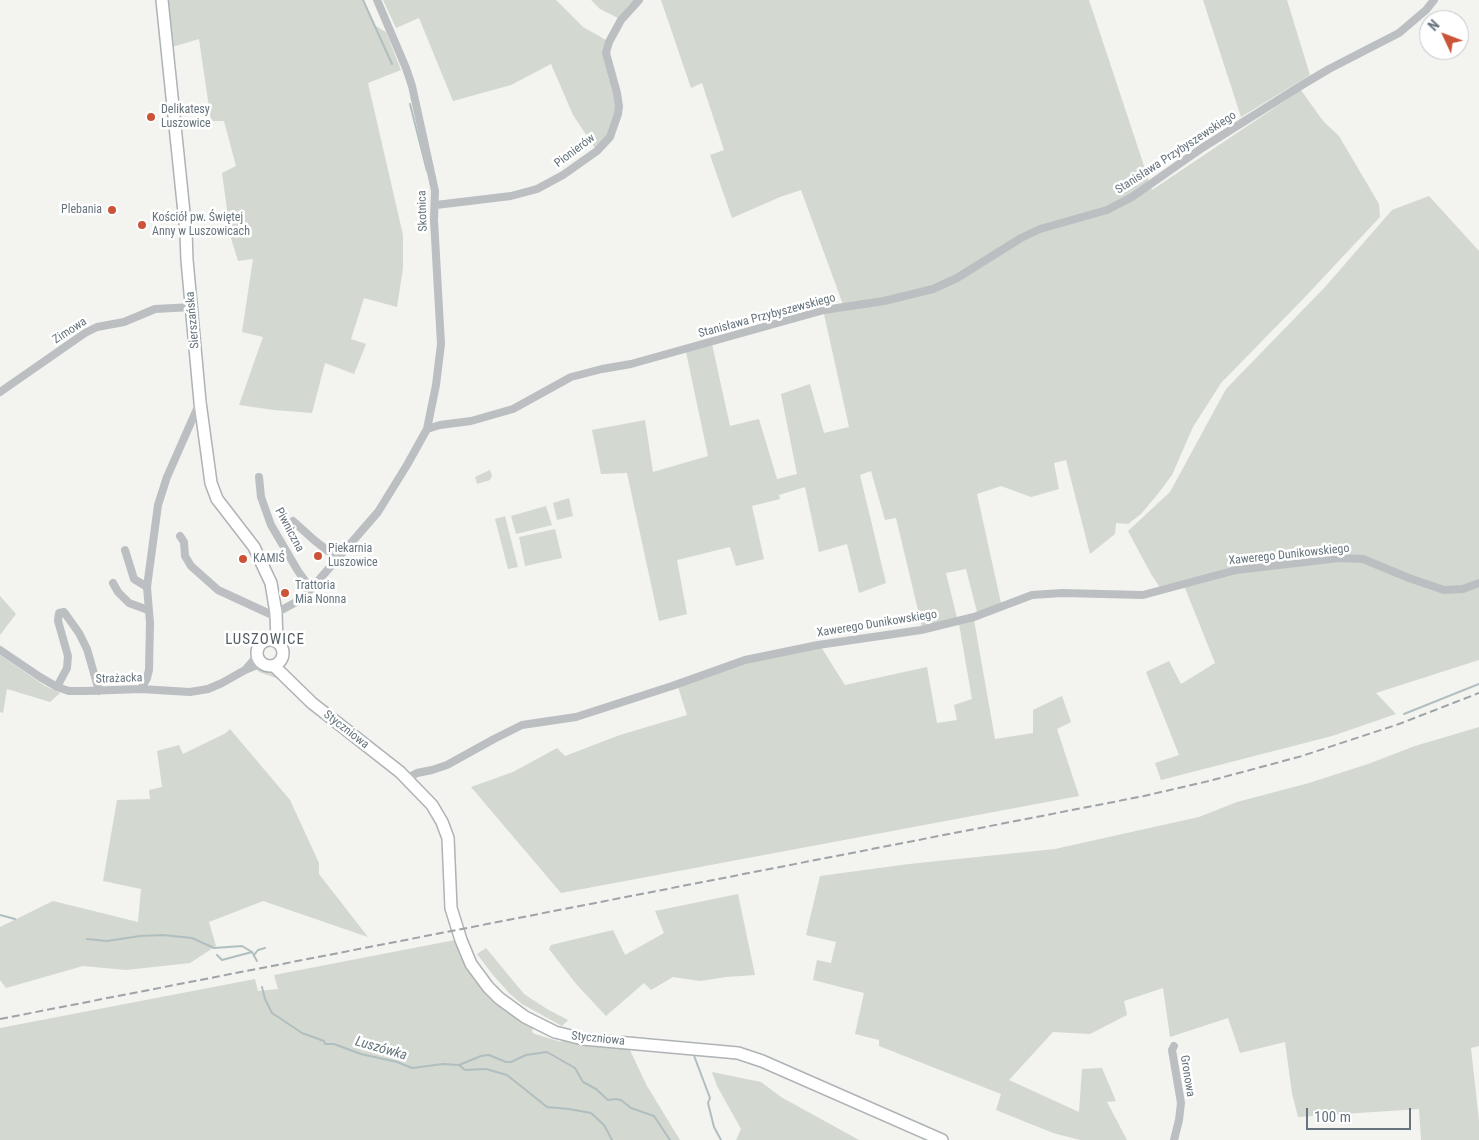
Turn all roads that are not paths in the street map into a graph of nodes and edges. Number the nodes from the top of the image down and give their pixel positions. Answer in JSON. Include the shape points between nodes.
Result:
{"nodes":[{"id":1,"x":162,"y":0,"type":"edge"},
{"id":2,"x":377,"y":0,"type":"edge"},
{"id":3,"x":639,"y":0,"type":"edge"},
{"id":4,"x":1434,"y":0,"type":"edge"},
{"id":5,"x":436,"y":205,"type":"junction"},
{"id":6,"x":192,"y":308,"type":"junction"},
{"id":7,"x":0,"y":392,"type":"edge"},
{"id":8,"x":200,"y":402,"type":"junction"},
{"id":9,"x":427,"y":429,"type":"junction"},
{"id":10,"x":259,"y":477,"type":"dead end"},
{"id":11,"x":293,"y":521,"type":"dead end"},
{"id":12,"x":180,"y":536,"type":"dead end"},
{"id":13,"x":125,"y":550,"type":"dead end"},
{"id":14,"x":337,"y":558,"type":"junction"},
{"id":15,"x":113,"y":583,"type":"dead end"},
{"id":16,"x":1479,"y":583,"type":"edge"},
{"id":17,"x":147,"y":587,"type":"junction"},
{"id":18,"x":311,"y":589,"type":"junction"},
{"id":19,"x":148,"y":610,"type":"junction"},
{"id":20,"x":276,"y":618,"type":"junction"},
{"id":21,"x":272,"y":641,"type":"junction"},
{"id":22,"x":0,"y":650,"type":"edge"},
{"id":23,"x":260,"y":660,"type":"junction"},
{"id":24,"x":277,"y":664,"type":"junction"},
{"id":25,"x":57,"y":687,"type":"junction"},
{"id":26,"x":141,"y":689,"type":"junction"},
{"id":27,"x":99,"y":691,"type":"junction"},
{"id":28,"x":408,"y":778,"type":"junction"},
{"id":29,"x":1174,"y":1046,"type":"dead end"},
{"id":30,"x":921,"y":1136,"type":"edge"},
{"id":31,"x":942,"y":1140,"type":"edge"},
{"id":32,"x":1174,"y":1140,"type":"edge"}],
"edges":[{"from":1,"to":6,"type":"street","name":"Sierszańska"},
{"from":2,"to":5,"type":"street","name":"Skotnica","via":[[412,86],[433,177]]},
{"from":3,"to":5,"type":"street","name":"Pionierów","via":[[621,20],[609,42],[606,53],[619,106],[610,137],[597,151],[537,189],[511,196]]},
{"from":4,"to":9,"type":"street","name":"Stanisława Przybyszewskiego","via":[[1399,33],[1302,84],[1132,197],[1107,210],[1021,238],[957,278],[933,289],[884,301],[824,310],[631,364],[571,377],[513,409],[471,422]]},
{"from":5,"to":9,"type":"street","name":"Skotnica","via":[[434,220],[441,344]]},
{"from":6,"to":7,"type":"street","name":"Zimowa","via":[[155,309],[124,322],[97,327]]},
{"from":6,"to":8,"type":"street","name":"Sierszańska"},
{"from":8,"to":17,"type":"street","via":[[158,505]]},
{"from":8,"to":20,"type":"street","name":"Sierszańska","via":[[213,491],[254,547],[271,583]]},
{"from":9,"to":14,"type":"street","name":"Skotnica","via":[[378,512]]},
{"from":10,"to":18,"type":"street","name":"Piwniczna","via":[[261,497],[270,525]]},
{"from":11,"to":14,"type":"street"},
{"from":12,"to":20,"type":"street","via":[[191,566],[218,590]]},
{"from":13,"to":17,"type":"street","via":[[134,579]]},
{"from":14,"to":18,"type":"street","name":"Skotnica"},
{"from":15,"to":19,"type":"street","via":[[128,603]]},
{"from":16,"to":28,"type":"street","name":"Xawerego Dunikowskiego","via":[[1463,589],[1444,590],[1363,559],[1339,558],[1236,570],[1143,594],[1032,595],[974,617],[921,630],[818,644],[746,660],[576,717],[522,726],[447,765]]},
{"from":17,"to":19,"type":"street"},
{"from":18,"to":20,"type":"street","name":"Skotnica"},
{"from":19,"to":26,"type":"street","via":[[148,670]]},
{"from":20,"to":21,"type":"street"},
{"from":21,"to":23,"type":"street","via":[[261,644],[258,649]]},
{"from":21,"to":24,"type":"street","via":[[283,651]]},
{"from":22,"to":25,"type":"street","name":"Strażacka"},
{"from":23,"to":24,"type":"street","via":[[266,666]]},
{"from":23,"to":26,"type":"street","name":"Strażacka","via":[[208,690]]},
{"from":24,"to":28,"type":"street","name":"Styczniowa","via":[[287,679],[312,703]]},
{"from":25,"to":27,"type":"street","name":"Strażacka"},
{"from":25,"to":27,"type":"street","via":[[67,668],[68,656],[59,613],[64,612],[88,649]]},
{"from":26,"to":27,"type":"street","name":"Strażacka"},
{"from":28,"to":30,"type":"street","name":"Styczniowa","via":[[432,805],[445,831],[454,919],[471,964],[499,998],[525,1017],[548,1029],[583,1040],[738,1053],[762,1061]]},
{"from":29,"to":32,"type":"street","name":"Gronowa","via":[[1180,1103]]},
{"from":30,"to":31,"type":"street","name":"Styczniowa"}]}
